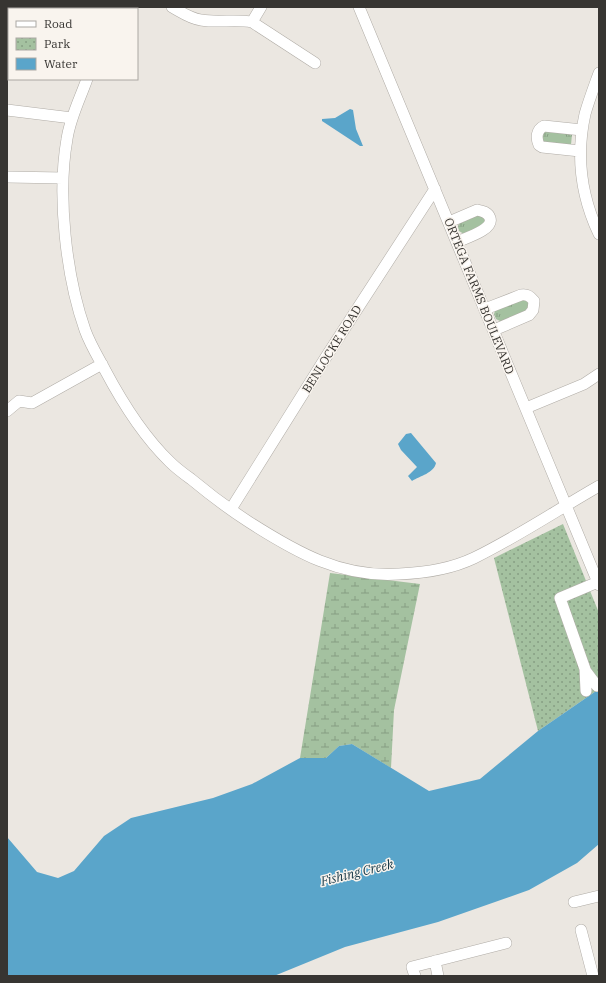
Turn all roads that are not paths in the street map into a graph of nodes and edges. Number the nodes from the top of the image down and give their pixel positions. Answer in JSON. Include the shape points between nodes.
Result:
{"nodes":[{"id":1,"x":172,"y":7,"type":"edge"},
{"id":2,"x":261,"y":7,"type":"edge"},
{"id":3,"x":360,"y":7,"type":"edge"},
{"id":4,"x":252,"y":22,"type":"junction"},
{"id":5,"x":316,"y":63,"type":"dead end"},
{"id":6,"x":599,"y":73,"type":"edge"},
{"id":7,"x":87,"y":80,"type":"edge"},
{"id":8,"x":7,"y":110,"type":"edge"},
{"id":9,"x":72,"y":118,"type":"junction"},
{"id":10,"x":582,"y":130,"type":"junction"},
{"id":11,"x":580,"y":151,"type":"junction"},
{"id":12,"x":7,"y":177,"type":"edge"},
{"id":13,"x":63,"y":178,"type":"junction"},
{"id":14,"x":435,"y":190,"type":"junction"},
{"id":15,"x":449,"y":222,"type":"junction"},
{"id":16,"x":599,"y":234,"type":"edge"},
{"id":17,"x":457,"y":242,"type":"junction"},
{"id":18,"x":485,"y":309,"type":"junction"},
{"id":19,"x":494,"y":330,"type":"junction"},
{"id":20,"x":102,"y":364,"type":"junction"},
{"id":21,"x":599,"y":374,"type":"edge"},
{"id":22,"x":526,"y":408,"type":"junction"},
{"id":23,"x":7,"y":411,"type":"edge"},
{"id":24,"x":599,"y":486,"type":"edge"},
{"id":25,"x":566,"y":505,"type":"junction"},
{"id":26,"x":231,"y":509,"type":"junction"},
{"id":27,"x":598,"y":584,"type":"edge"},
{"id":28,"x":585,"y":669,"type":"junction"},
{"id":29,"x":597,"y":686,"type":"dead end"},
{"id":30,"x":586,"y":691,"type":"dead end"},
{"id":31,"x":599,"y":896,"type":"edge"},
{"id":32,"x":574,"y":902,"type":"dead end"},
{"id":33,"x":580,"y":930,"type":"dead end"},
{"id":34,"x":506,"y":943,"type":"dead end"},
{"id":35,"x":435,"y":961,"type":"junction"},
{"id":36,"x":415,"y":976,"type":"edge"},
{"id":37,"x":438,"y":976,"type":"edge"},
{"id":38,"x":593,"y":976,"type":"edge"}],
"edges":[{"from":1,"to":4,"type":"street","via":[[192,18],[202,20]]},
{"from":2,"to":4,"type":"street"},
{"from":3,"to":14,"type":"street","name":"ORTEGA FARMS BOULEVARD"},
{"from":4,"to":5,"type":"street"},
{"from":6,"to":10,"type":"street"},
{"from":7,"to":9,"type":"street"},
{"from":8,"to":9,"type":"street"},
{"from":9,"to":13,"type":"street"},
{"from":10,"to":11,"type":"street"},
{"from":10,"to":11,"type":"street","via":[[544,126],[540,128],[537,136],[542,147]]},
{"from":11,"to":16,"type":"street","via":[[585,195]]},
{"from":12,"to":13,"type":"street"},
{"from":13,"to":20,"type":"street","via":[[67,254],[79,310]]},
{"from":14,"to":15,"type":"street","name":"ORTEGA FARMS BOULEVARD"},
{"from":14,"to":26,"type":"street","name":"BENLOCKE ROAD"},
{"from":15,"to":17,"type":"street","name":"ORTEGA FARMS BOULEVARD"},
{"from":15,"to":17,"type":"street","via":[[477,210],[490,217],[486,229]]},
{"from":17,"to":18,"type":"street","name":"ORTEGA FARMS BOULEVARD"},
{"from":18,"to":19,"type":"street","name":"ORTEGA FARMS BOULEVARD"},
{"from":18,"to":19,"type":"street","via":[[526,294],[534,301],[533,310],[529,315]]},
{"from":19,"to":22,"type":"street","name":"ORTEGA FARMS BOULEVARD"},
{"from":20,"to":23,"type":"street","via":[[32,403],[19,401]]},
{"from":20,"to":26,"type":"street","via":[[121,400],[147,437],[171,463]]},
{"from":21,"to":22,"type":"street","via":[[584,384]]},
{"from":22,"to":25,"type":"street","name":"ORTEGA FARMS BOULEVARD"},
{"from":24,"to":25,"type":"street"},
{"from":25,"to":26,"type":"street","via":[[472,558],[437,569],[388,574],[349,570],[305,555]]},
{"from":25,"to":27,"type":"street","name":"ORTEGA FARMS BOULEVARD"},
{"from":27,"to":28,"type":"street","via":[[560,598]]},
{"from":28,"to":29,"type":"street"},
{"from":28,"to":30,"type":"street"},
{"from":31,"to":32,"type":"street"},
{"from":33,"to":38,"type":"street"},
{"from":34,"to":35,"type":"street"},
{"from":35,"to":36,"type":"street","via":[[412,967]]},
{"from":35,"to":37,"type":"street"}]}
